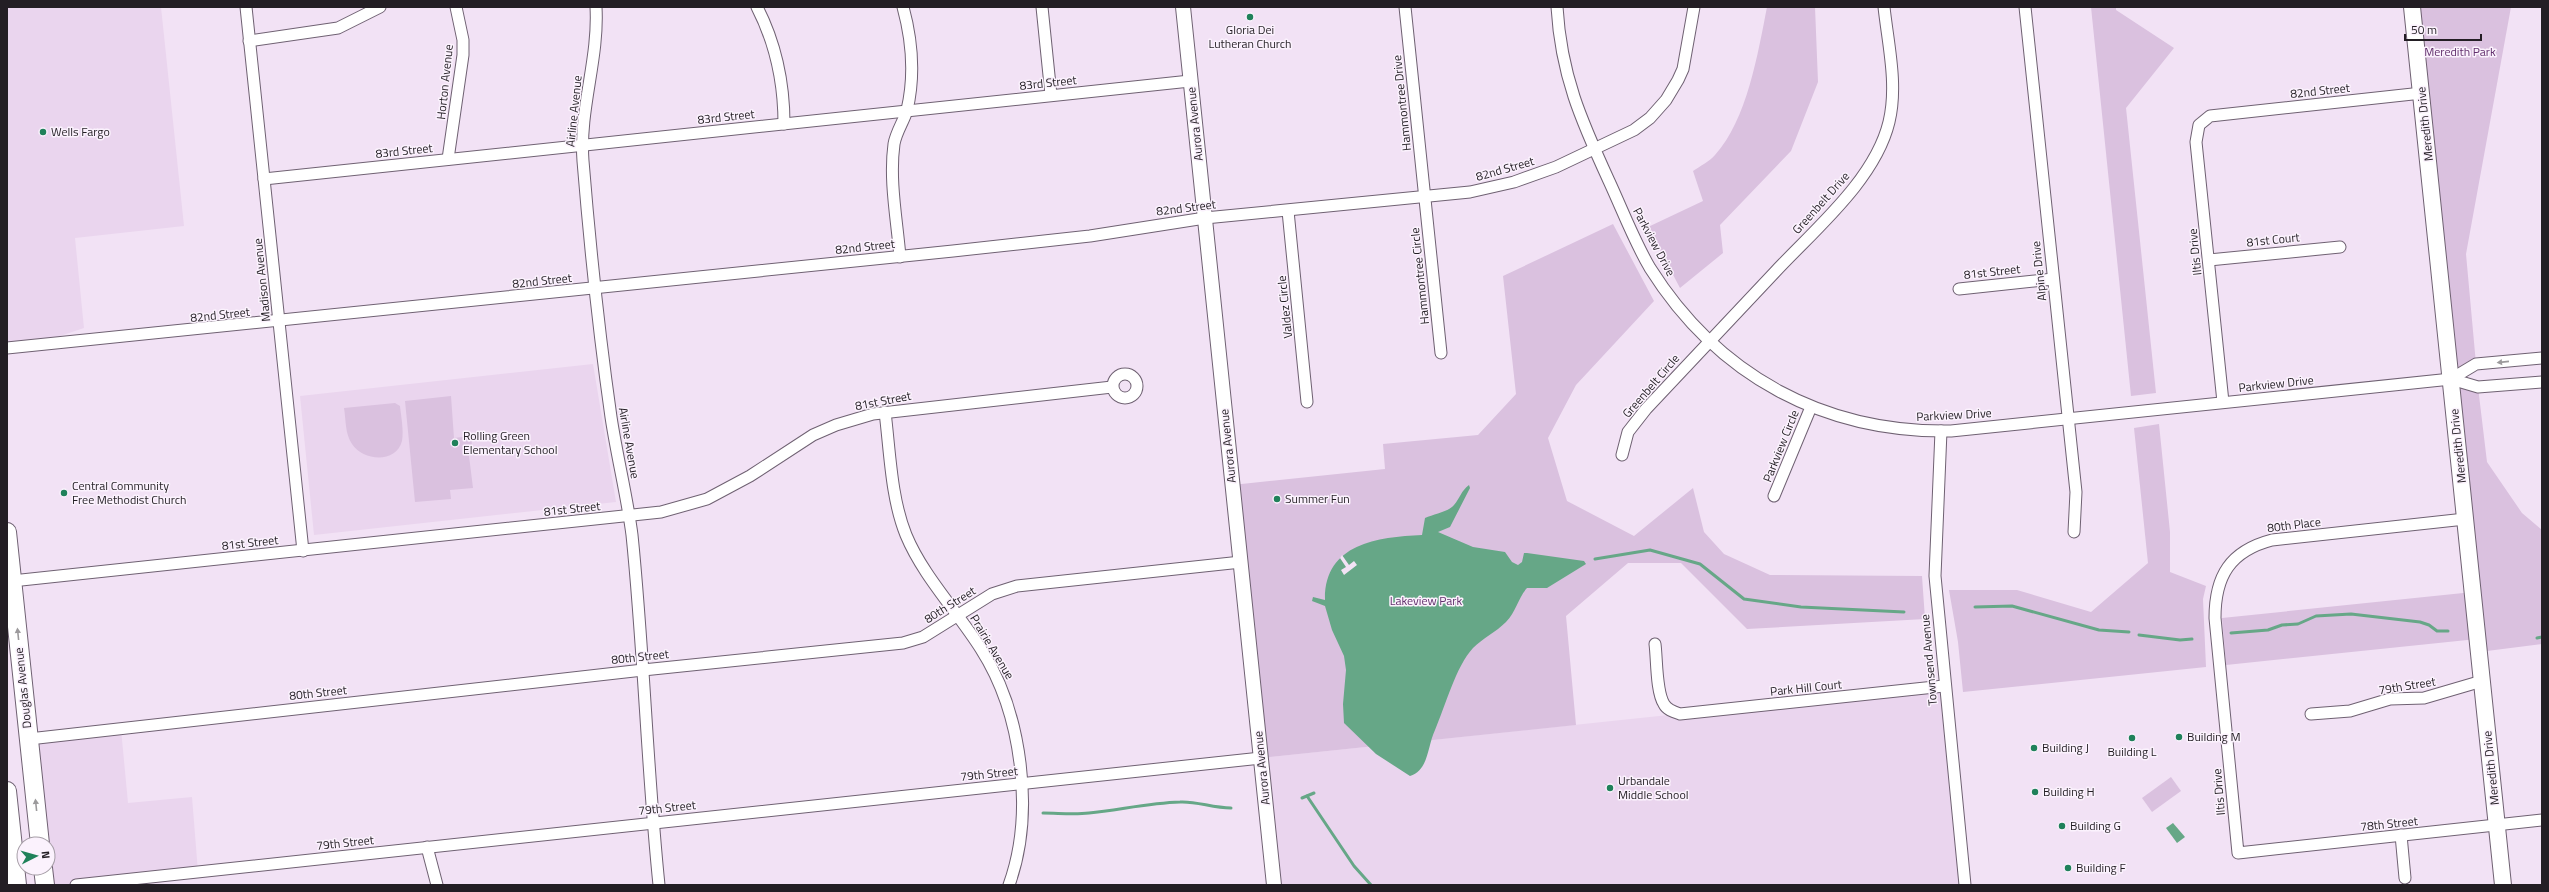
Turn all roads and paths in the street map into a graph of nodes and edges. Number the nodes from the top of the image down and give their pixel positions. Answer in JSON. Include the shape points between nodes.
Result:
{"nodes":[{"id":1,"x":246,"y":7,"type":"edge"},
{"id":2,"x":380,"y":7,"type":"edge"},
{"id":3,"x":456,"y":7,"type":"edge"},
{"id":4,"x":596,"y":7,"type":"edge"},
{"id":5,"x":757,"y":7,"type":"edge"},
{"id":6,"x":902,"y":7,"type":"edge"},
{"id":7,"x":1042,"y":7,"type":"edge"},
{"id":8,"x":1183,"y":7,"type":"edge"},
{"id":9,"x":1405,"y":7,"type":"edge"},
{"id":10,"x":1557,"y":7,"type":"edge"},
{"id":11,"x":1694,"y":7,"type":"edge"},
{"id":12,"x":1884,"y":7,"type":"edge"},
{"id":13,"x":2025,"y":7,"type":"edge"},
{"id":14,"x":2412,"y":7,"type":"edge"},
{"id":15,"x":249,"y":40,"type":"junction"},
{"id":16,"x":1190,"y":81,"type":"junction"},
{"id":17,"x":2422,"y":93,"type":"junction"},
{"id":18,"x":1051,"y":95,"type":"junction"},
{"id":19,"x":906,"y":111,"type":"junction"},
{"id":20,"x":2221,"y":114,"type":"joint"},
{"id":21,"x":784,"y":124,"type":"junction"},
{"id":22,"x":583,"y":145,"type":"junction"},
{"id":23,"x":1594,"y":148,"type":"junction"},
{"id":24,"x":448,"y":159,"type":"junction"},
{"id":25,"x":264,"y":179,"type":"junction"},
{"id":26,"x":1425,"y":197,"type":"junction"},
{"id":27,"x":1288,"y":211,"type":"junction"},
{"id":28,"x":1205,"y":218,"type":"junction"},
{"id":29,"x":2340,"y":247,"type":"dead end"},
{"id":30,"x":900,"y":256,"type":"junction"},
{"id":31,"x":2209,"y":260,"type":"junction"},
{"id":32,"x":2053,"y":278,"type":"junction"},
{"id":33,"x":597,"y":288,"type":"junction"},
{"id":34,"x":1959,"y":289,"type":"dead end"},
{"id":35,"x":279,"y":322,"type":"junction"},
{"id":36,"x":1710,"y":340,"type":"junction"},
{"id":37,"x":7,"y":348,"type":"edge"},
{"id":38,"x":1442,"y":353,"type":"dead end"},
{"id":39,"x":2542,"y":358,"type":"edge"},
{"id":40,"x":2451,"y":379,"type":"junction"},
{"id":41,"x":2542,"y":382,"type":"edge"},
{"id":42,"x":1112,"y":387,"type":"dead end"},
{"id":43,"x":1308,"y":402,"type":"dead end"},
{"id":44,"x":2223,"y":402,"type":"junction"},
{"id":45,"x":1811,"y":407,"type":"junction"},
{"id":46,"x":885,"y":412,"type":"junction"},
{"id":47,"x":2068,"y":418,"type":"junction"},
{"id":48,"x":1941,"y":431,"type":"junction"},
{"id":49,"x":1622,"y":455,"type":"dead end"},
{"id":50,"x":1774,"y":496,"type":"dead end"},
{"id":51,"x":629,"y":516,"type":"junction"},
{"id":52,"x":2465,"y":519,"type":"junction"},
{"id":53,"x":7,"y":532,"type":"edge"},
{"id":54,"x":2074,"y":532,"type":"dead end"},
{"id":55,"x":303,"y":551,"type":"junction"},
{"id":56,"x":1241,"y":562,"type":"junction"},
{"id":57,"x":12,"y":581,"type":"junction"},
{"id":58,"x":959,"y":616,"type":"junction"},
{"id":59,"x":1655,"y":644,"type":"dead end"},
{"id":60,"x":643,"y":670,"type":"junction"},
{"id":61,"x":2482,"y":681,"type":"junction"},
{"id":62,"x":1944,"y":686,"type":"junction"},
{"id":63,"x":2311,"y":714,"type":"dead end"},
{"id":64,"x":2226,"y":728,"type":"joint"},
{"id":65,"x":29,"y":739,"type":"junction"},
{"id":66,"x":1261,"y":758,"type":"junction"},
{"id":67,"x":1021,"y":784,"type":"junction"},
{"id":68,"x":7,"y":791,"type":"edge"},
{"id":69,"x":2542,"y":820,"type":"edge"},
{"id":70,"x":652,"y":823,"type":"junction"},
{"id":71,"x":2497,"y":825,"type":"junction"},
{"id":72,"x":2401,"y":835,"type":"junction"},
{"id":73,"x":39,"y":836,"type":"edge"},
{"id":74,"x":427,"y":847,"type":"junction"},
{"id":75,"x":2238,"y":854,"type":"joint"},
{"id":76,"x":2405,"y":878,"type":"dead end"},
{"id":77,"x":18,"y":885,"type":"edge"},
{"id":78,"x":76,"y":885,"type":"edge"},
{"id":79,"x":437,"y":885,"type":"edge"},
{"id":80,"x":659,"y":885,"type":"edge"},
{"id":81,"x":1009,"y":885,"type":"edge"},
{"id":82,"x":1274,"y":885,"type":"edge"},
{"id":83,"x":1965,"y":885,"type":"edge"},
{"id":84,"x":2503,"y":885,"type":"edge"}],
"edges":[{"from":1,"to":15,"type":"street","name":"Madison Avenue"},
{"from":2,"to":15,"type":"street","via":[[338,28],[310,34]]},
{"from":3,"to":24,"type":"street","name":"Horton Avenue","via":[[463,40],[463,55]]},
{"from":4,"to":22,"type":"street","name":"Airline Avenue","via":[[598,28]]},
{"from":5,"to":21,"type":"street","via":[[773,44],[779,68],[784,100]]},
{"from":6,"to":19,"type":"street","via":[[910,42],[911,63]]},
{"from":7,"to":18,"type":"street"},
{"from":8,"to":16,"type":"street","name":"Aurora Avenue"},
{"from":9,"to":26,"type":"street","name":"Hammontree Drive"},
{"from":10,"to":23,"type":"street","name":"Parkview Drive","via":[[1563,64],[1571,93]]},
{"from":11,"to":23,"type":"street","name":"82nd Street","via":[[1683,69],[1666,100],[1650,118],[1634,130]]},
{"from":12,"to":36,"type":"street","name":"Greenbelt Drive","via":[[1892,89],[1891,109],[1885,134],[1874,157],[1842,201]]},
{"from":13,"to":32,"type":"street","name":"Alpine Drive"},
{"from":14,"to":17,"type":"main road","name":"Meredith Drive"},
{"from":15,"to":25,"type":"street","name":"Madison Avenue"},
{"from":16,"to":18,"type":"street","name":"83rd Street"},
{"from":16,"to":28,"type":"street","name":"Aurora Avenue"},
{"from":17,"to":20,"type":"street","name":"82nd Street"},
{"from":17,"to":40,"type":"main road","name":"Meredith Drive"},
{"from":18,"to":19,"type":"street","name":"83rd Street"},
{"from":19,"to":21,"type":"street","name":"83rd Street"},
{"from":19,"to":30,"type":"street","via":[[894,142],[892,170]]},
{"from":20,"to":31,"type":"street","name":"Iltis Drive","via":[[2210,116],[2203,121],[2197,132]]},
{"from":21,"to":22,"type":"street","name":"83rd Street"},
{"from":22,"to":24,"type":"street","name":"83rd Street"},
{"from":22,"to":33,"type":"street","name":"Airline Avenue"},
{"from":23,"to":26,"type":"street","name":"82nd Street","via":[[1556,167],[1514,182],[1470,192]]},
{"from":23,"to":36,"type":"street","name":"Parkview Drive","via":[[1650,266],[1670,296]]},
{"from":24,"to":25,"type":"street","name":"83rd Street"},
{"from":25,"to":35,"type":"street","name":"Madison Avenue"},
{"from":26,"to":27,"type":"street","name":"82nd Street"},
{"from":26,"to":38,"type":"street","name":"Hammontree Circle"},
{"from":27,"to":28,"type":"street","name":"82nd Street"},
{"from":27,"to":43,"type":"street","name":"Valdez Circle"},
{"from":28,"to":30,"type":"street","name":"82nd Street","via":[[1090,236]]},
{"from":28,"to":56,"type":"street","name":"Aurora Avenue"},
{"from":29,"to":31,"type":"street","name":"81st Court"},
{"from":30,"to":33,"type":"street","name":"82nd Street"},
{"from":31,"to":44,"type":"street","name":"Iltis Drive"},
{"from":32,"to":34,"type":"street","name":"81st Street"},
{"from":32,"to":47,"type":"street","name":"Alpine Drive"},
{"from":33,"to":35,"type":"street","name":"82nd Street"},
{"from":33,"to":51,"type":"street","name":"Airline Avenue","via":[[612,421]]},
{"from":35,"to":37,"type":"street","name":"82nd Street"},
{"from":35,"to":55,"type":"street","name":"Madison Avenue"},
{"from":36,"to":45,"type":"street","name":"Parkview Drive","via":[[1766,384]]},
{"from":36,"to":49,"type":"street","name":"Greenbelt Circle","via":[[1628,432]]},
{"from":39,"to":40,"type":"street","name":"Parkview Drive","one_way":true,"via":[[2476,364]]},
{"from":40,"to":41,"type":"street","name":"Parkview Drive","via":[[2478,387]]},
{"from":40,"to":44,"type":"street","name":"Parkview Drive"},
{"from":40,"to":52,"type":"main road","name":"Meredith Drive"},
{"from":42,"to":46,"type":"street","name":"81st Street"},
{"from":44,"to":47,"type":"street","name":"Parkview Drive"},
{"from":45,"to":48,"type":"street","name":"Parkview Drive","via":[[1855,422],[1887,428]]},
{"from":45,"to":50,"type":"street","name":"Parkview Circle"},
{"from":46,"to":51,"type":"street","name":"81st Street","via":[[836,425],[813,435],[750,476],[707,499],[661,512]]},
{"from":46,"to":58,"type":"street","name":"Prairie Avenue","via":[[897,503],[906,534],[922,564]]},
{"from":47,"to":48,"type":"street","name":"Parkview Drive"},
{"from":47,"to":54,"type":"street","name":"Alpine Drive","via":[[2076,492]]},
{"from":48,"to":62,"type":"street","name":"Townsend Avenue","via":[[1935,576]]},
{"from":51,"to":55,"type":"street","name":"81st Street"},
{"from":51,"to":60,"type":"street","name":"Airline Avenue"},
{"from":52,"to":61,"type":"main road","name":"Meredith Drive"},
{"from":52,"to":64,"type":"street","name":"80th Place","via":[[2272,540],[2258,543],[2234,559],[2219,582],[2215,596]]},
{"from":53,"to":57,"type":"main road","name":"Douglas Avenue"},
{"from":55,"to":57,"type":"street","name":"81st Street"},
{"from":56,"to":58,"type":"street","name":"80th Street","via":[[1017,586],[992,594]]},
{"from":56,"to":66,"type":"street","name":"Aurora Avenue"},
{"from":65,"to":57,"type":"main road","name":"Douglas Avenue","one_way":true},
{"from":58,"to":60,"type":"street","name":"80th Street","via":[[924,637],[903,643]]},
{"from":58,"to":67,"type":"street","name":"Prairie Avenue","via":[[981,649],[1004,693],[1017,740]]},
{"from":59,"to":62,"type":"street","name":"Park Hill Court","via":[[1660,696],[1664,705],[1680,714]]},
{"from":60,"to":65,"type":"street","name":"80th Street"},
{"from":60,"to":70,"type":"street","name":"Airline Avenue","via":[[643,708]]},
{"from":61,"to":63,"type":"street","name":"79th Street","via":[[2424,698],[2390,699],[2350,711]]},
{"from":61,"to":71,"type":"main road","name":"Meredith Drive"},
{"from":62,"to":83,"type":"street","name":"Townsend Avenue"},
{"from":64,"to":75,"type":"street","name":"Iltis Drive"},
{"from":73,"to":65,"type":"main road","name":"Douglas Avenue","one_way":true},
{"from":66,"to":67,"type":"street","name":"79th Street"},
{"from":66,"to":82,"type":"street","name":"Aurora Avenue"},
{"from":67,"to":70,"type":"street","name":"79th Street"},
{"from":67,"to":81,"type":"street","name":"Prairie Avenue","via":[[1022,830]]},
{"from":68,"to":77,"type":"main road"},
{"from":69,"to":71,"type":"street","name":"78th Street"},
{"from":70,"to":74,"type":"street","name":"79th Street"},
{"from":70,"to":80,"type":"street","name":"Airline Avenue"},
{"from":71,"to":72,"type":"street","name":"78th Street"},
{"from":71,"to":84,"type":"main road","name":"Meredith Drive"},
{"from":72,"to":75,"type":"street","name":"78th Street"},
{"from":72,"to":76,"type":"street"},
{"from":74,"to":78,"type":"street","name":"79th Street"},
{"from":74,"to":79,"type":"street"}]}
